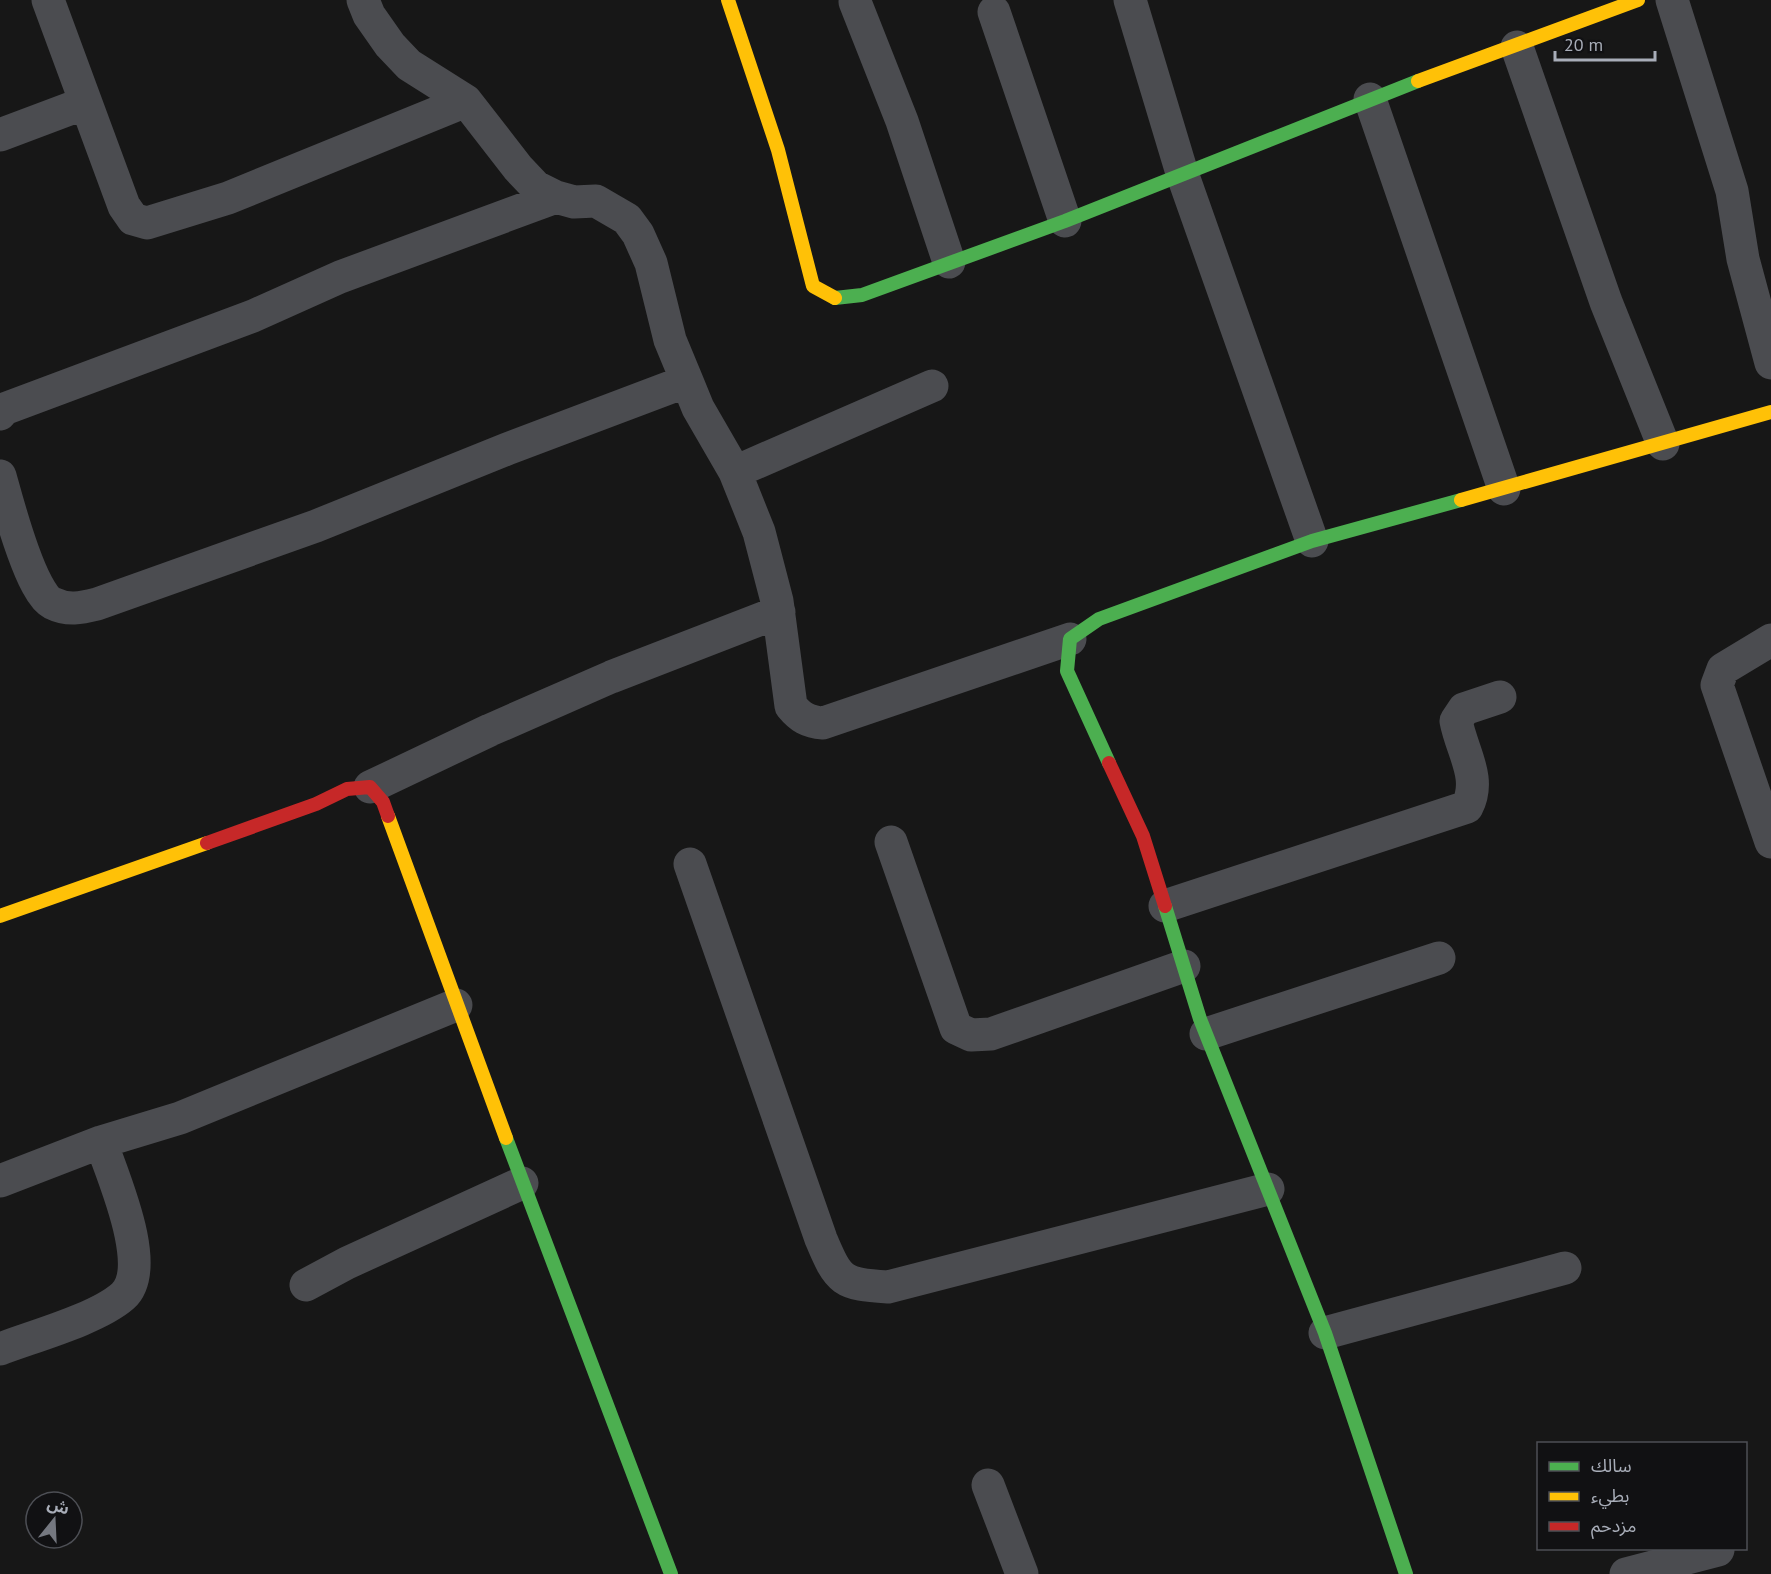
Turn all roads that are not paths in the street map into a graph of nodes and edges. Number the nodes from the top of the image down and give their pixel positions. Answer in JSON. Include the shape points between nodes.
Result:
{"nodes":[{"id":1,"x":48,"y":0,"type":"edge"},
{"id":2,"x":363,"y":0,"type":"edge"},
{"id":3,"x":728,"y":0,"type":"edge"},
{"id":4,"x":1130,"y":0,"type":"edge"},
{"id":5,"x":1638,"y":0,"type":"edge"},
{"id":6,"x":1672,"y":0,"type":"edge"},
{"id":7,"x":855,"y":2,"type":"dead end"},
{"id":8,"x":994,"y":12,"type":"dead end"},
{"id":9,"x":1517,"y":47,"type":"junction"},
{"id":10,"x":1370,"y":99,"type":"junction"},
{"id":11,"x":466,"y":101,"type":"junction"},
{"id":12,"x":86,"y":103,"type":"junction"},
{"id":13,"x":0,"y":135,"type":"edge"},
{"id":14,"x":1182,"y":173,"type":"junction"},
{"id":15,"x":556,"y":197,"type":"junction"},
{"id":16,"x":1065,"y":220,"type":"junction"},
{"id":17,"x":949,"y":262,"type":"junction"},
{"id":18,"x":1771,"y":363,"type":"edge"},
{"id":19,"x":687,"y":381,"type":"junction"},
{"id":20,"x":932,"y":386,"type":"dead end"},
{"id":21,"x":1771,"y":412,"type":"edge"},
{"id":22,"x":0,"y":414,"type":"edge"},
{"id":23,"x":1663,"y":444,"type":"junction"},
{"id":24,"x":735,"y":472,"type":"junction"},
{"id":25,"x":0,"y":476,"type":"edge"},
{"id":26,"x":1504,"y":489,"type":"junction"},
{"id":27,"x":1312,"y":541,"type":"junction"},
{"id":28,"x":779,"y":612,"type":"junction"},
{"id":29,"x":1070,"y":639,"type":"junction"},
{"id":30,"x":1771,"y":640,"type":"edge"},
{"id":31,"x":1500,"y":697,"type":"dead end"},
{"id":32,"x":370,"y":787,"type":"junction"},
{"id":33,"x":891,"y":842,"type":"dead end"},
{"id":34,"x":1771,"y":842,"type":"edge"},
{"id":35,"x":690,"y":864,"type":"dead end"},
{"id":36,"x":1165,"y":906,"type":"junction"},
{"id":37,"x":0,"y":916,"type":"edge"},
{"id":38,"x":1439,"y":958,"type":"dead end"},
{"id":39,"x":1184,"y":966,"type":"junction"},
{"id":40,"x":456,"y":1005,"type":"junction"},
{"id":41,"x":1206,"y":1034,"type":"junction"},
{"id":42,"x":101,"y":1142,"type":"junction"},
{"id":43,"x":0,"y":1181,"type":"edge"},
{"id":44,"x":522,"y":1183,"type":"junction"},
{"id":45,"x":1268,"y":1189,"type":"junction"},
{"id":46,"x":1565,"y":1268,"type":"dead end"},
{"id":47,"x":306,"y":1285,"type":"dead end"},
{"id":48,"x":1325,"y":1333,"type":"junction"},
{"id":49,"x":0,"y":1349,"type":"edge"},
{"id":50,"x":988,"y":1485,"type":"dead end"},
{"id":51,"x":1718,"y":1550,"type":"dead end"},
{"id":52,"x":672,"y":1574,"type":"edge"},
{"id":53,"x":1022,"y":1574,"type":"edge"},
{"id":54,"x":1406,"y":1574,"type":"edge"},
{"id":55,"x":1626,"y":1574,"type":"edge"}],
"edges":[{"from":1,"to":12,"type":"street"},
{"from":2,"to":11,"type":"street","via":[[390,45],[409,65]]},
{"from":3,"to":17,"type":"street","via":[[778,150],[813,286],[833,298],[862,295]]},
{"from":4,"to":14,"type":"street"},
{"from":5,"to":9,"type":"street"},
{"from":6,"to":18,"type":"street","via":[[1732,191],[1743,259]]},
{"from":7,"to":17,"type":"street","via":[[902,121]]},
{"from":8,"to":16,"type":"street"},
{"from":9,"to":10,"type":"street"},
{"from":9,"to":23,"type":"street","via":[[1606,302]]},
{"from":10,"to":14,"type":"street"},
{"from":10,"to":26,"type":"street"},
{"from":11,"to":12,"type":"street","via":[[228,198],[147,223],[133,219],[124,206]]},
{"from":11,"to":15,"type":"street","via":[[518,168],[536,187]]},
{"from":12,"to":13,"type":"street"},
{"from":14,"to":16,"type":"street"},
{"from":14,"to":27,"type":"street"},
{"from":15,"to":19,"type":"street","via":[[596,201],[627,219],[651,263],[670,340]]},
{"from":15,"to":22,"type":"street","via":[[340,277],[253,316],[37,396]]},
{"from":16,"to":17,"type":"street"},
{"from":19,"to":24,"type":"street"},
{"from":19,"to":25,"type":"street","via":[[316,526],[72,610],[50,603],[36,585]]},
{"from":20,"to":24,"type":"street"},
{"from":21,"to":23,"type":"street"},
{"from":23,"to":26,"type":"street"},
{"from":24,"to":28,"type":"street","via":[[759,532]]},
{"from":26,"to":27,"type":"street"},
{"from":27,"to":29,"type":"street","via":[[1099,619]]},
{"from":28,"to":29,"type":"street","via":[[791,706],[810,722],[823,723]]},
{"from":28,"to":32,"type":"street","via":[[610,677]]},
{"from":29,"to":36,"type":"street","via":[[1067,672],[1143,836]]},
{"from":30,"to":34,"type":"street","via":[[1723,669],[1717,685]]},
{"from":31,"to":36,"type":"street","via":[[1464,709],[1456,721],[1473,776],[1474,793],[1467,807]]},
{"from":32,"to":37,"type":"street","via":[[346,789],[316,804]]},
{"from":32,"to":40,"type":"street","via":[[383,802]]},
{"from":33,"to":39,"type":"street","via":[[956,1028],[971,1035],[992,1034]]},
{"from":35,"to":45,"type":"street","via":[[821,1239],[834,1269],[854,1285],[888,1287]]},
{"from":36,"to":39,"type":"street"},
{"from":38,"to":41,"type":"street"},
{"from":39,"to":41,"type":"street"},
{"from":40,"to":42,"type":"street","via":[[180,1118]]},
{"from":40,"to":44,"type":"street"},
{"from":41,"to":45,"type":"street"},
{"from":42,"to":43,"type":"street"},
{"from":42,"to":49,"type":"street","via":[[133,1235],[135,1269],[124,1295],[92,1313]]},
{"from":44,"to":47,"type":"street"},
{"from":44,"to":52,"type":"street"},
{"from":45,"to":48,"type":"street"},
{"from":46,"to":48,"type":"street"},
{"from":48,"to":54,"type":"street"},
{"from":50,"to":53,"type":"street"},
{"from":51,"to":55,"type":"street"}]}
